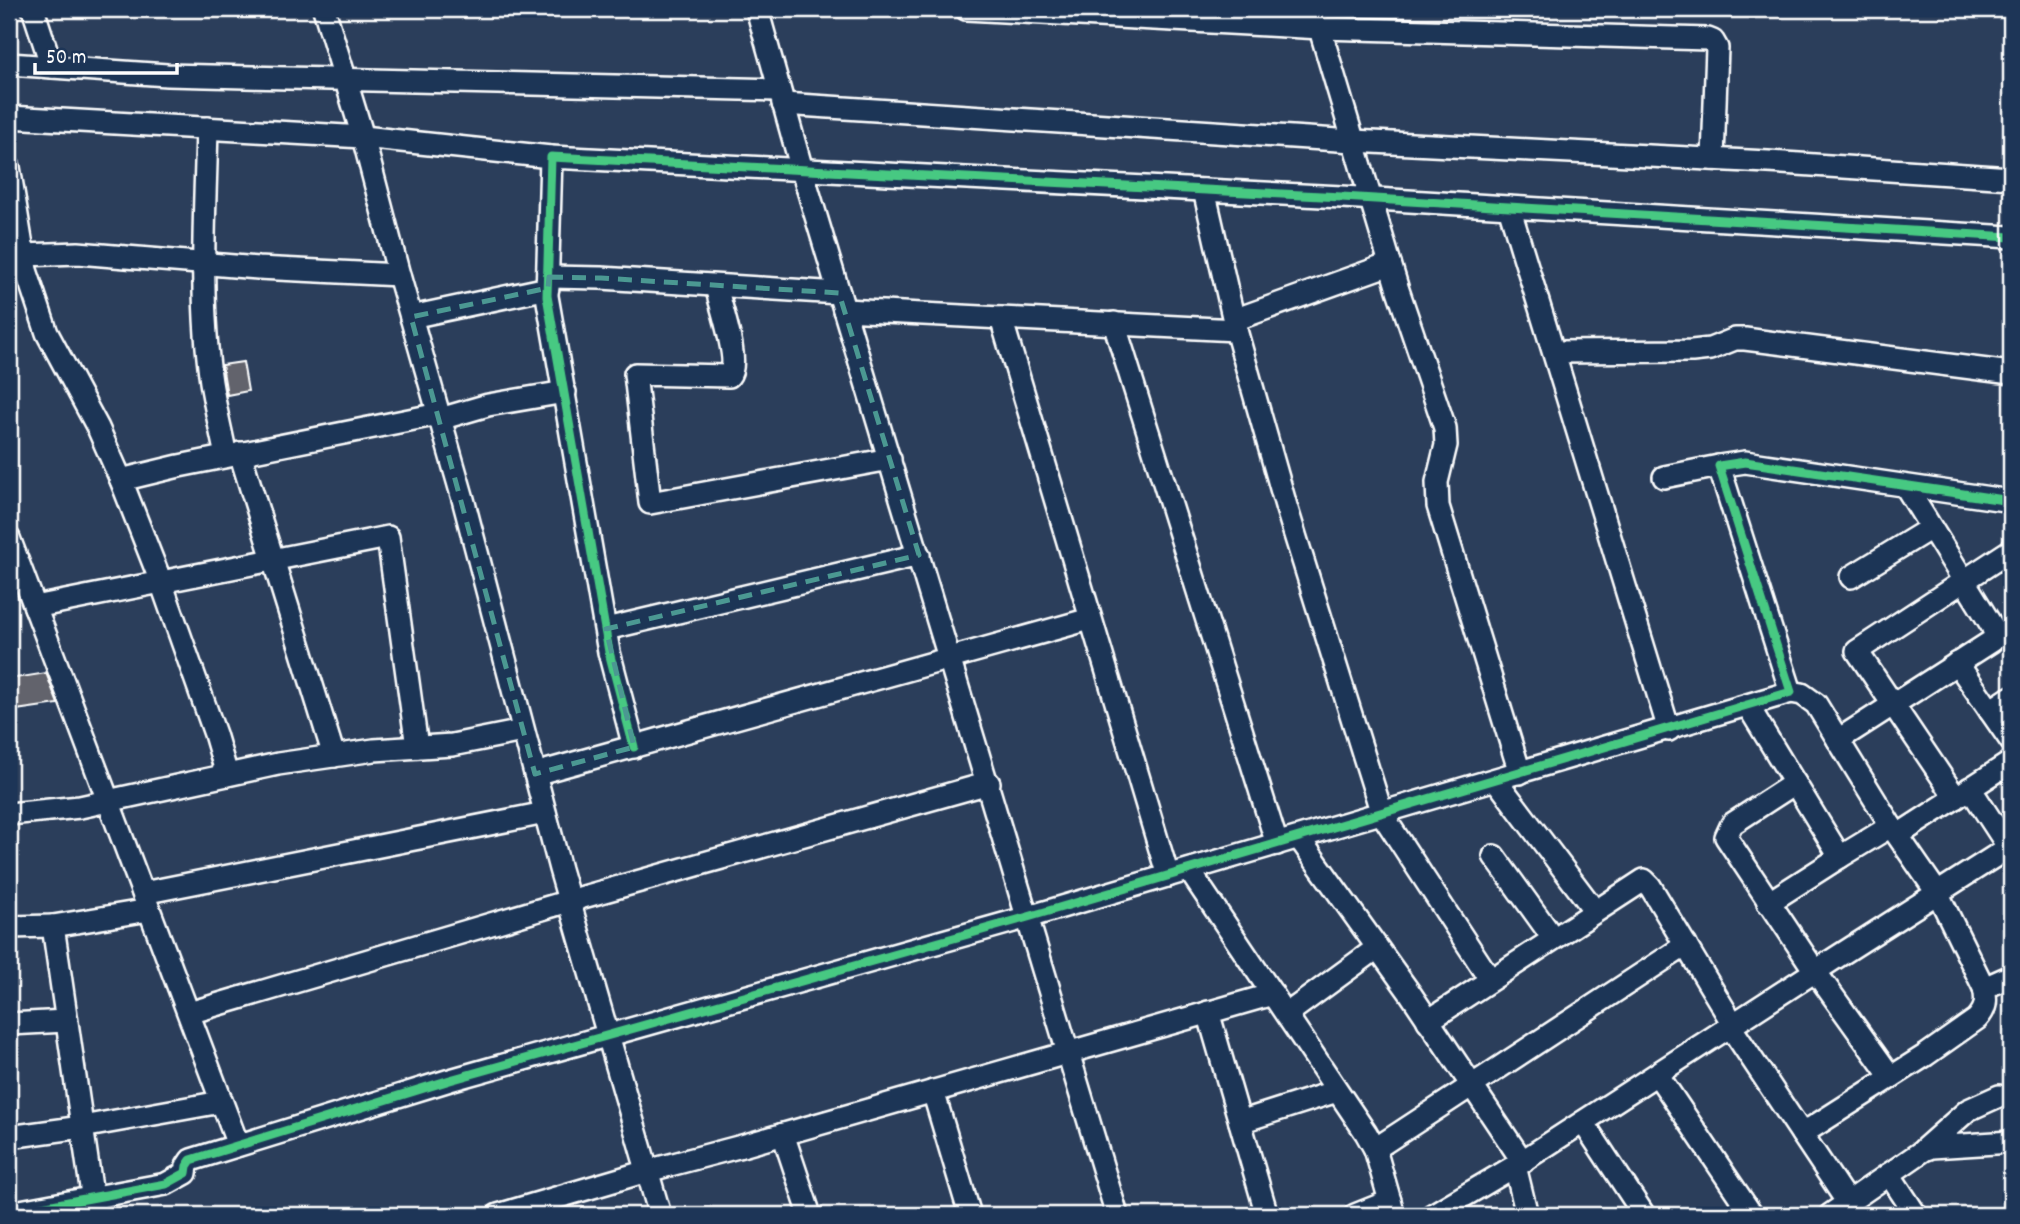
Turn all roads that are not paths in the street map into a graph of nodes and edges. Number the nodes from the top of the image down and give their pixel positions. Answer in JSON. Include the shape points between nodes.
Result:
{"nodes":[{"id":1,"x":33,"y":9,"type":"edge"},
{"id":2,"x":324,"y":9,"type":"edge"},
{"id":3,"x":757,"y":9,"type":"edge"},
{"id":4,"x":966,"y":9,"type":"edge"},
{"id":5,"x":1317,"y":18,"type":"edge"},
{"id":6,"x":9,"y":64,"type":"edge"},
{"id":7,"x":52,"y":67,"type":"junction"},
{"id":8,"x":346,"y":78,"type":"junction"},
{"id":9,"x":781,"y":97,"type":"junction"},
{"id":10,"x":9,"y":117,"type":"edge"},
{"id":11,"x":207,"y":128,"type":"junction"},
{"id":12,"x":363,"y":137,"type":"junction"},
{"id":13,"x":1353,"y":141,"type":"junction"},
{"id":14,"x":551,"y":157,"type":"junction"},
{"id":15,"x":1713,"y":159,"type":"junction"},
{"id":16,"x":9,"y":167,"type":"edge"},
{"id":17,"x":802,"y":170,"type":"junction"},
{"id":18,"x":2011,"y":178,"type":"edge"},
{"id":19,"x":1204,"y":190,"type":"junction"},
{"id":20,"x":1370,"y":199,"type":"junction"},
{"id":21,"x":1509,"y":207,"type":"junction"},
{"id":22,"x":2011,"y":237,"type":"edge"},
{"id":23,"x":204,"y":263,"type":"junction"},
{"id":24,"x":1390,"y":264,"type":"junction"},
{"id":25,"x":19,"y":266,"type":"edge"},
{"id":26,"x":399,"y":275,"type":"junction"},
{"id":27,"x":548,"y":283,"type":"junction"},
{"id":28,"x":716,"y":286,"type":"junction"},
{"id":29,"x":842,"y":301,"type":"junction"},
{"id":30,"x":411,"y":317,"type":"junction"},
{"id":31,"x":1001,"y":318,"type":"junction"},
{"id":32,"x":1114,"y":323,"type":"junction"},
{"id":33,"x":1235,"y":325,"type":"junction"},
{"id":34,"x":1555,"y":352,"type":"junction"},
{"id":35,"x":2011,"y":373,"type":"edge"},
{"id":36,"x":565,"y":392,"type":"junction"},
{"id":37,"x":440,"y":416,"type":"junction"},
{"id":38,"x":233,"y":455,"type":"junction"},
{"id":39,"x":890,"y":459,"type":"junction"},
{"id":40,"x":1719,"y":466,"type":"junction"},
{"id":41,"x":1664,"y":477,"type":"dead end"},
{"id":42,"x":121,"y":480,"type":"junction"},
{"id":43,"x":1906,"y":487,"type":"junction"},
{"id":44,"x":2011,"y":501,"type":"edge"},
{"id":45,"x":1931,"y":528,"type":"junction"},
{"id":46,"x":9,"y":538,"type":"edge"},
{"id":47,"x":2011,"y":550,"type":"edge"},
{"id":48,"x":919,"y":555,"type":"junction"},
{"id":49,"x":273,"y":560,"type":"junction"},
{"id":50,"x":15,"y":570,"type":"edge"},
{"id":51,"x":1851,"y":577,"type":"dead end"},
{"id":52,"x":1964,"y":581,"type":"junction"},
{"id":53,"x":161,"y":582,"type":"junction"},
{"id":54,"x":35,"y":607,"type":"junction"},
{"id":55,"x":1090,"y":619,"type":"junction"},
{"id":56,"x":606,"y":629,"type":"junction"},
{"id":57,"x":951,"y":659,"type":"junction"},
{"id":58,"x":1957,"y":663,"type":"junction"},
{"id":59,"x":1791,"y":692,"type":"junction"},
{"id":60,"x":2011,"y":697,"type":"edge"},
{"id":61,"x":1893,"y":704,"type":"junction"},
{"id":62,"x":1748,"y":706,"type":"junction"},
{"id":63,"x":1990,"y":711,"type":"junction"},
{"id":64,"x":1669,"y":730,"type":"junction"},
{"id":65,"x":523,"y":731,"type":"junction"},
{"id":66,"x":1838,"y":740,"type":"junction"},
{"id":67,"x":2011,"y":741,"type":"edge"},
{"id":68,"x":417,"y":747,"type":"junction"},
{"id":69,"x":634,"y":747,"type":"junction"},
{"id":70,"x":334,"y":756,"type":"junction"},
{"id":71,"x":2011,"y":762,"type":"edge"},
{"id":72,"x":1520,"y":773,"type":"junction"},
{"id":73,"x":535,"y":774,"type":"junction"},
{"id":74,"x":227,"y":775,"type":"junction"},
{"id":75,"x":1496,"y":780,"type":"junction"},
{"id":76,"x":989,"y":783,"type":"junction"},
{"id":77,"x":1795,"y":783,"type":"junction"},
{"id":78,"x":1963,"y":793,"type":"junction"},
{"id":79,"x":108,"y":801,"type":"junction"},
{"id":80,"x":545,"y":813,"type":"junction"},
{"id":81,"x":9,"y":814,"type":"edge"},
{"id":82,"x":1382,"y":814,"type":"junction"},
{"id":83,"x":1895,"y":831,"type":"junction"},
{"id":84,"x":1299,"y":838,"type":"junction"},
{"id":85,"x":1277,"y":844,"type":"junction"},
{"id":86,"x":2010,"y":847,"type":"edge"},
{"id":87,"x":1494,"y":856,"type":"dead end"},
{"id":88,"x":1840,"y":857,"type":"junction"},
{"id":89,"x":1189,"y":870,"type":"junction"},
{"id":90,"x":1168,"y":876,"type":"junction"},
{"id":91,"x":1938,"y":894,"type":"junction"},
{"id":92,"x":569,"y":901,"type":"junction"},
{"id":93,"x":146,"y":902,"type":"junction"},
{"id":94,"x":1769,"y":902,"type":"junction"},
{"id":95,"x":1595,"y":911,"type":"junction"},
{"id":96,"x":1028,"y":917,"type":"junction"},
{"id":97,"x":53,"y":926,"type":"junction"},
{"id":98,"x":9,"y":927,"type":"edge"},
{"id":99,"x":1553,"y":938,"type":"junction"},
{"id":100,"x":1686,"y":945,"type":"junction"},
{"id":101,"x":1377,"y":948,"type":"junction"},
{"id":102,"x":1815,"y":971,"type":"junction"},
{"id":103,"x":2011,"y":976,"type":"edge"},
{"id":104,"x":1490,"y":979,"type":"junction"},
{"id":105,"x":1984,"y":988,"type":"junction"},
{"id":106,"x":1273,"y":994,"type":"junction"},
{"id":107,"x":1208,"y":1012,"type":"junction"},
{"id":108,"x":189,"y":1013,"type":"junction"},
{"id":109,"x":1287,"y":1014,"type":"junction"},
{"id":110,"x":66,"y":1021,"type":"junction"},
{"id":111,"x":1428,"y":1021,"type":"junction"},
{"id":112,"x":9,"y":1024,"type":"edge"},
{"id":113,"x":1732,"y":1025,"type":"junction"},
{"id":114,"x":608,"y":1036,"type":"junction"},
{"id":115,"x":1069,"y":1053,"type":"junction"},
{"id":116,"x":1657,"y":1074,"type":"junction"},
{"id":117,"x":1891,"y":1077,"type":"junction"},
{"id":118,"x":1472,"y":1087,"type":"junction"},
{"id":119,"x":933,"y":1091,"type":"junction"},
{"id":120,"x":1337,"y":1091,"type":"junction"},
{"id":121,"x":1999,"y":1096,"type":"dead end"},
{"id":122,"x":221,"y":1101,"type":"junction"},
{"id":123,"x":1240,"y":1122,"type":"junction"},
{"id":124,"x":1583,"y":1122,"type":"junction"},
{"id":125,"x":82,"y":1127,"type":"junction"},
{"id":126,"x":783,"y":1134,"type":"junction"},
{"id":127,"x":1802,"y":1134,"type":"junction"},
{"id":128,"x":9,"y":1137,"type":"edge"},
{"id":129,"x":2011,"y":1142,"type":"edge"},
{"id":130,"x":238,"y":1145,"type":"junction"},
{"id":131,"x":1375,"y":1149,"type":"junction"},
{"id":132,"x":1924,"y":1150,"type":"junction"},
{"id":133,"x":1519,"y":1164,"type":"junction"},
{"id":134,"x":647,"y":1171,"type":"junction"},
{"id":135,"x":1889,"y":1174,"type":"junction"},
{"id":136,"x":1848,"y":1203,"type":"junction"},
{"id":137,"x":94,"y":1206,"type":"edge"},
{"id":138,"x":1392,"y":1208,"type":"edge"},
{"id":139,"x":9,"y":1213,"type":"edge"},
{"id":140,"x":510,"y":1214,"type":"edge"},
{"id":141,"x":660,"y":1215,"type":"edge"},
{"id":142,"x":810,"y":1215,"type":"edge"},
{"id":143,"x":970,"y":1215,"type":"edge"},
{"id":144,"x":1117,"y":1215,"type":"edge"},
{"id":145,"x":1268,"y":1215,"type":"edge"},
{"id":146,"x":1355,"y":1215,"type":"edge"},
{"id":147,"x":1432,"y":1215,"type":"edge"},
{"id":148,"x":1527,"y":1215,"type":"edge"},
{"id":149,"x":1644,"y":1215,"type":"edge"},
{"id":150,"x":1752,"y":1215,"type":"edge"},
{"id":151,"x":1830,"y":1215,"type":"edge"},
{"id":152,"x":1916,"y":1215,"type":"edge"}],
"edges":[{"from":1,"to":7,"type":"street"},
{"from":2,"to":8,"type":"street"},
{"from":3,"to":9,"type":"street"},
{"from":4,"to":5,"type":"street"},
{"from":5,"to":13,"type":"street"},
{"from":5,"to":15,"type":"street","via":[[1708,39],[1717,48]]},
{"from":6,"to":7,"type":"street"},
{"from":7,"to":8,"type":"street","via":[[167,75]]},
{"from":8,"to":9,"type":"street"},
{"from":8,"to":12,"type":"street"},
{"from":9,"to":13,"type":"street"},
{"from":9,"to":17,"type":"street"},
{"from":10,"to":11,"type":"street"},
{"from":11,"to":12,"type":"street"},
{"from":11,"to":23,"type":"street"},
{"from":12,"to":14,"type":"street"},
{"from":12,"to":26,"type":"street"},
{"from":13,"to":15,"type":"street"},
{"from":13,"to":20,"type":"street"},
{"from":14,"to":17,"type":"street"},
{"from":14,"to":27,"type":"street"},
{"from":15,"to":18,"type":"street"},
{"from":16,"to":25,"type":"street"},
{"from":17,"to":19,"type":"street"},
{"from":17,"to":29,"type":"street"},
{"from":19,"to":20,"type":"street"},
{"from":19,"to":33,"type":"street"},
{"from":20,"to":21,"type":"street"},
{"from":20,"to":24,"type":"street"},
{"from":21,"to":22,"type":"street"},
{"from":21,"to":34,"type":"street"},
{"from":23,"to":25,"type":"street","via":[[78,254]]},
{"from":23,"to":26,"type":"street"},
{"from":23,"to":38,"type":"street","via":[[211,382]]},
{"from":24,"to":33,"type":"street"},
{"from":24,"to":72,"type":"street","via":[[1445,428],[1438,506]]},
{"from":25,"to":42,"type":"street","via":[[47,333]]},
{"from":26,"to":30,"type":"street"},
{"from":27,"to":28,"type":"street","via":[[601,278]]},
{"from":27,"to":30,"type":"street"},
{"from":27,"to":36,"type":"street"},
{"from":28,"to":29,"type":"street"},
{"from":28,"to":39,"type":"street","via":[[734,358],[733,372],[719,378],[635,374],[650,503]]},
{"from":29,"to":31,"type":"street"},
{"from":29,"to":39,"type":"street"},
{"from":30,"to":37,"type":"street"},
{"from":31,"to":32,"type":"street"},
{"from":31,"to":55,"type":"street"},
{"from":32,"to":33,"type":"street"},
{"from":32,"to":85,"type":"street"},
{"from":33,"to":82,"type":"street"},
{"from":34,"to":35,"type":"street","via":[[1692,351],[1745,339]]},
{"from":34,"to":64,"type":"street"},
{"from":36,"to":37,"type":"street"},
{"from":36,"to":56,"type":"street"},
{"from":37,"to":38,"type":"street"},
{"from":37,"to":65,"type":"street"},
{"from":38,"to":42,"type":"street"},
{"from":38,"to":49,"type":"street"},
{"from":39,"to":48,"type":"street"},
{"from":40,"to":41,"type":"street"},
{"from":40,"to":43,"type":"street","via":[[1745,462]]},
{"from":40,"to":59,"type":"street"},
{"from":42,"to":53,"type":"street"},
{"from":43,"to":44,"type":"street"},
{"from":43,"to":45,"type":"street"},
{"from":45,"to":51,"type":"street"},
{"from":45,"to":52,"type":"street"},
{"from":46,"to":50,"type":"street"},
{"from":47,"to":52,"type":"street"},
{"from":48,"to":56,"type":"street"},
{"from":48,"to":57,"type":"street"},
{"from":49,"to":53,"type":"street"},
{"from":49,"to":68,"type":"street","via":[[388,537]]},
{"from":49,"to":70,"type":"street"},
{"from":50,"to":54,"type":"street"},
{"from":52,"to":58,"type":"street","via":[[1995,634]]},
{"from":52,"to":61,"type":"street","via":[[1857,651]]},
{"from":53,"to":54,"type":"street"},
{"from":53,"to":74,"type":"street"},
{"from":54,"to":79,"type":"street"},
{"from":55,"to":57,"type":"street"},
{"from":55,"to":90,"type":"street"},
{"from":56,"to":69,"type":"street"},
{"from":57,"to":69,"type":"street"},
{"from":57,"to":76,"type":"street"},
{"from":58,"to":61,"type":"street"},
{"from":58,"to":63,"type":"street"},
{"from":59,"to":62,"type":"street"},
{"from":59,"to":66,"type":"street","via":[[1816,704]]},
{"from":60,"to":63,"type":"street"},
{"from":61,"to":66,"type":"street"},
{"from":61,"to":78,"type":"street"},
{"from":62,"to":64,"type":"street"},
{"from":62,"to":77,"type":"street"},
{"from":63,"to":67,"type":"street"},
{"from":64,"to":72,"type":"street"},
{"from":65,"to":68,"type":"street"},
{"from":65,"to":73,"type":"street"},
{"from":66,"to":83,"type":"street"},
{"from":68,"to":70,"type":"street"},
{"from":69,"to":73,"type":"street"},
{"from":70,"to":74,"type":"street"},
{"from":71,"to":78,"type":"street"},
{"from":72,"to":75,"type":"street"},
{"from":73,"to":80,"type":"street"},
{"from":74,"to":79,"type":"street"},
{"from":75,"to":82,"type":"street"},
{"from":75,"to":95,"type":"street"},
{"from":76,"to":92,"type":"street"},
{"from":76,"to":96,"type":"street"},
{"from":77,"to":88,"type":"street"},
{"from":77,"to":94,"type":"street","via":[[1732,824],[1727,832],[1730,845]]},
{"from":78,"to":83,"type":"street"},
{"from":78,"to":86,"type":"street"},
{"from":79,"to":81,"type":"street"},
{"from":79,"to":93,"type":"street"},
{"from":80,"to":92,"type":"street"},
{"from":80,"to":93,"type":"street"},
{"from":82,"to":84,"type":"street"},
{"from":82,"to":104,"type":"street"},
{"from":83,"to":88,"type":"street"},
{"from":83,"to":91,"type":"street"},
{"from":84,"to":85,"type":"street"},
{"from":84,"to":101,"type":"street"},
{"from":85,"to":89,"type":"street"},
{"from":86,"to":91,"type":"street"},
{"from":87,"to":99,"type":"street"},
{"from":88,"to":94,"type":"street"},
{"from":89,"to":90,"type":"street"},
{"from":89,"to":106,"type":"street"},
{"from":90,"to":96,"type":"street"},
{"from":91,"to":102,"type":"street"},
{"from":91,"to":105,"type":"street"},
{"from":92,"to":108,"type":"street"},
{"from":92,"to":114,"type":"street"},
{"from":93,"to":97,"type":"street"},
{"from":93,"to":108,"type":"street"},
{"from":94,"to":102,"type":"street"},
{"from":95,"to":99,"type":"street"},
{"from":95,"to":100,"type":"street","via":[[1644,880]]},
{"from":96,"to":114,"type":"street"},
{"from":96,"to":115,"type":"street"},
{"from":97,"to":98,"type":"street"},
{"from":97,"to":110,"type":"street"},
{"from":99,"to":104,"type":"street"},
{"from":100,"to":113,"type":"street"},
{"from":100,"to":118,"type":"street"},
{"from":101,"to":109,"type":"street"},
{"from":101,"to":111,"type":"street"},
{"from":102,"to":113,"type":"street"},
{"from":102,"to":117,"type":"street"},
{"from":103,"to":105,"type":"street"},
{"from":104,"to":111,"type":"street"},
{"from":105,"to":117,"type":"street","via":[[1987,1000],[1977,1019]]},
{"from":106,"to":107,"type":"street"},
{"from":106,"to":109,"type":"street"},
{"from":107,"to":115,"type":"street"},
{"from":107,"to":123,"type":"street"},
{"from":108,"to":122,"type":"street"},
{"from":109,"to":120,"type":"street"},
{"from":110,"to":112,"type":"street"},
{"from":110,"to":125,"type":"street"},
{"from":111,"to":118,"type":"street"},
{"from":113,"to":116,"type":"street"},
{"from":113,"to":127,"type":"street"},
{"from":114,"to":130,"type":"street"},
{"from":114,"to":134,"type":"street"},
{"from":115,"to":119,"type":"street"},
{"from":115,"to":144,"type":"street"},
{"from":116,"to":124,"type":"street"},
{"from":116,"to":150,"type":"street"},
{"from":117,"to":127,"type":"street"},
{"from":118,"to":131,"type":"street"},
{"from":118,"to":133,"type":"street"},
{"from":119,"to":126,"type":"street"},
{"from":119,"to":143,"type":"street"},
{"from":120,"to":123,"type":"street"},
{"from":120,"to":131,"type":"street"},
{"from":121,"to":132,"type":"street","via":[[1968,1110]]},
{"from":122,"to":125,"type":"street"},
{"from":122,"to":130,"type":"street"},
{"from":123,"to":145,"type":"street"},
{"from":124,"to":133,"type":"street"},
{"from":124,"to":149,"type":"street"},
{"from":125,"to":128,"type":"street"},
{"from":125,"to":137,"type":"street"},
{"from":126,"to":134,"type":"street"},
{"from":126,"to":142,"type":"street"},
{"from":127,"to":136,"type":"street"},
{"from":129,"to":132,"type":"street"},
{"from":130,"to":137,"type":"street","via":[[191,1160],[186,1174],[166,1184]]},
{"from":131,"to":138,"type":"street"},
{"from":132,"to":135,"type":"street"},
{"from":133,"to":147,"type":"street"},
{"from":133,"to":148,"type":"street"},
{"from":134,"to":140,"type":"street"},
{"from":134,"to":141,"type":"street"},
{"from":135,"to":136,"type":"street"},
{"from":135,"to":152,"type":"street"},
{"from":136,"to":151,"type":"street"},
{"from":137,"to":139,"type":"street"},
{"from":138,"to":146,"type":"street"}]}
